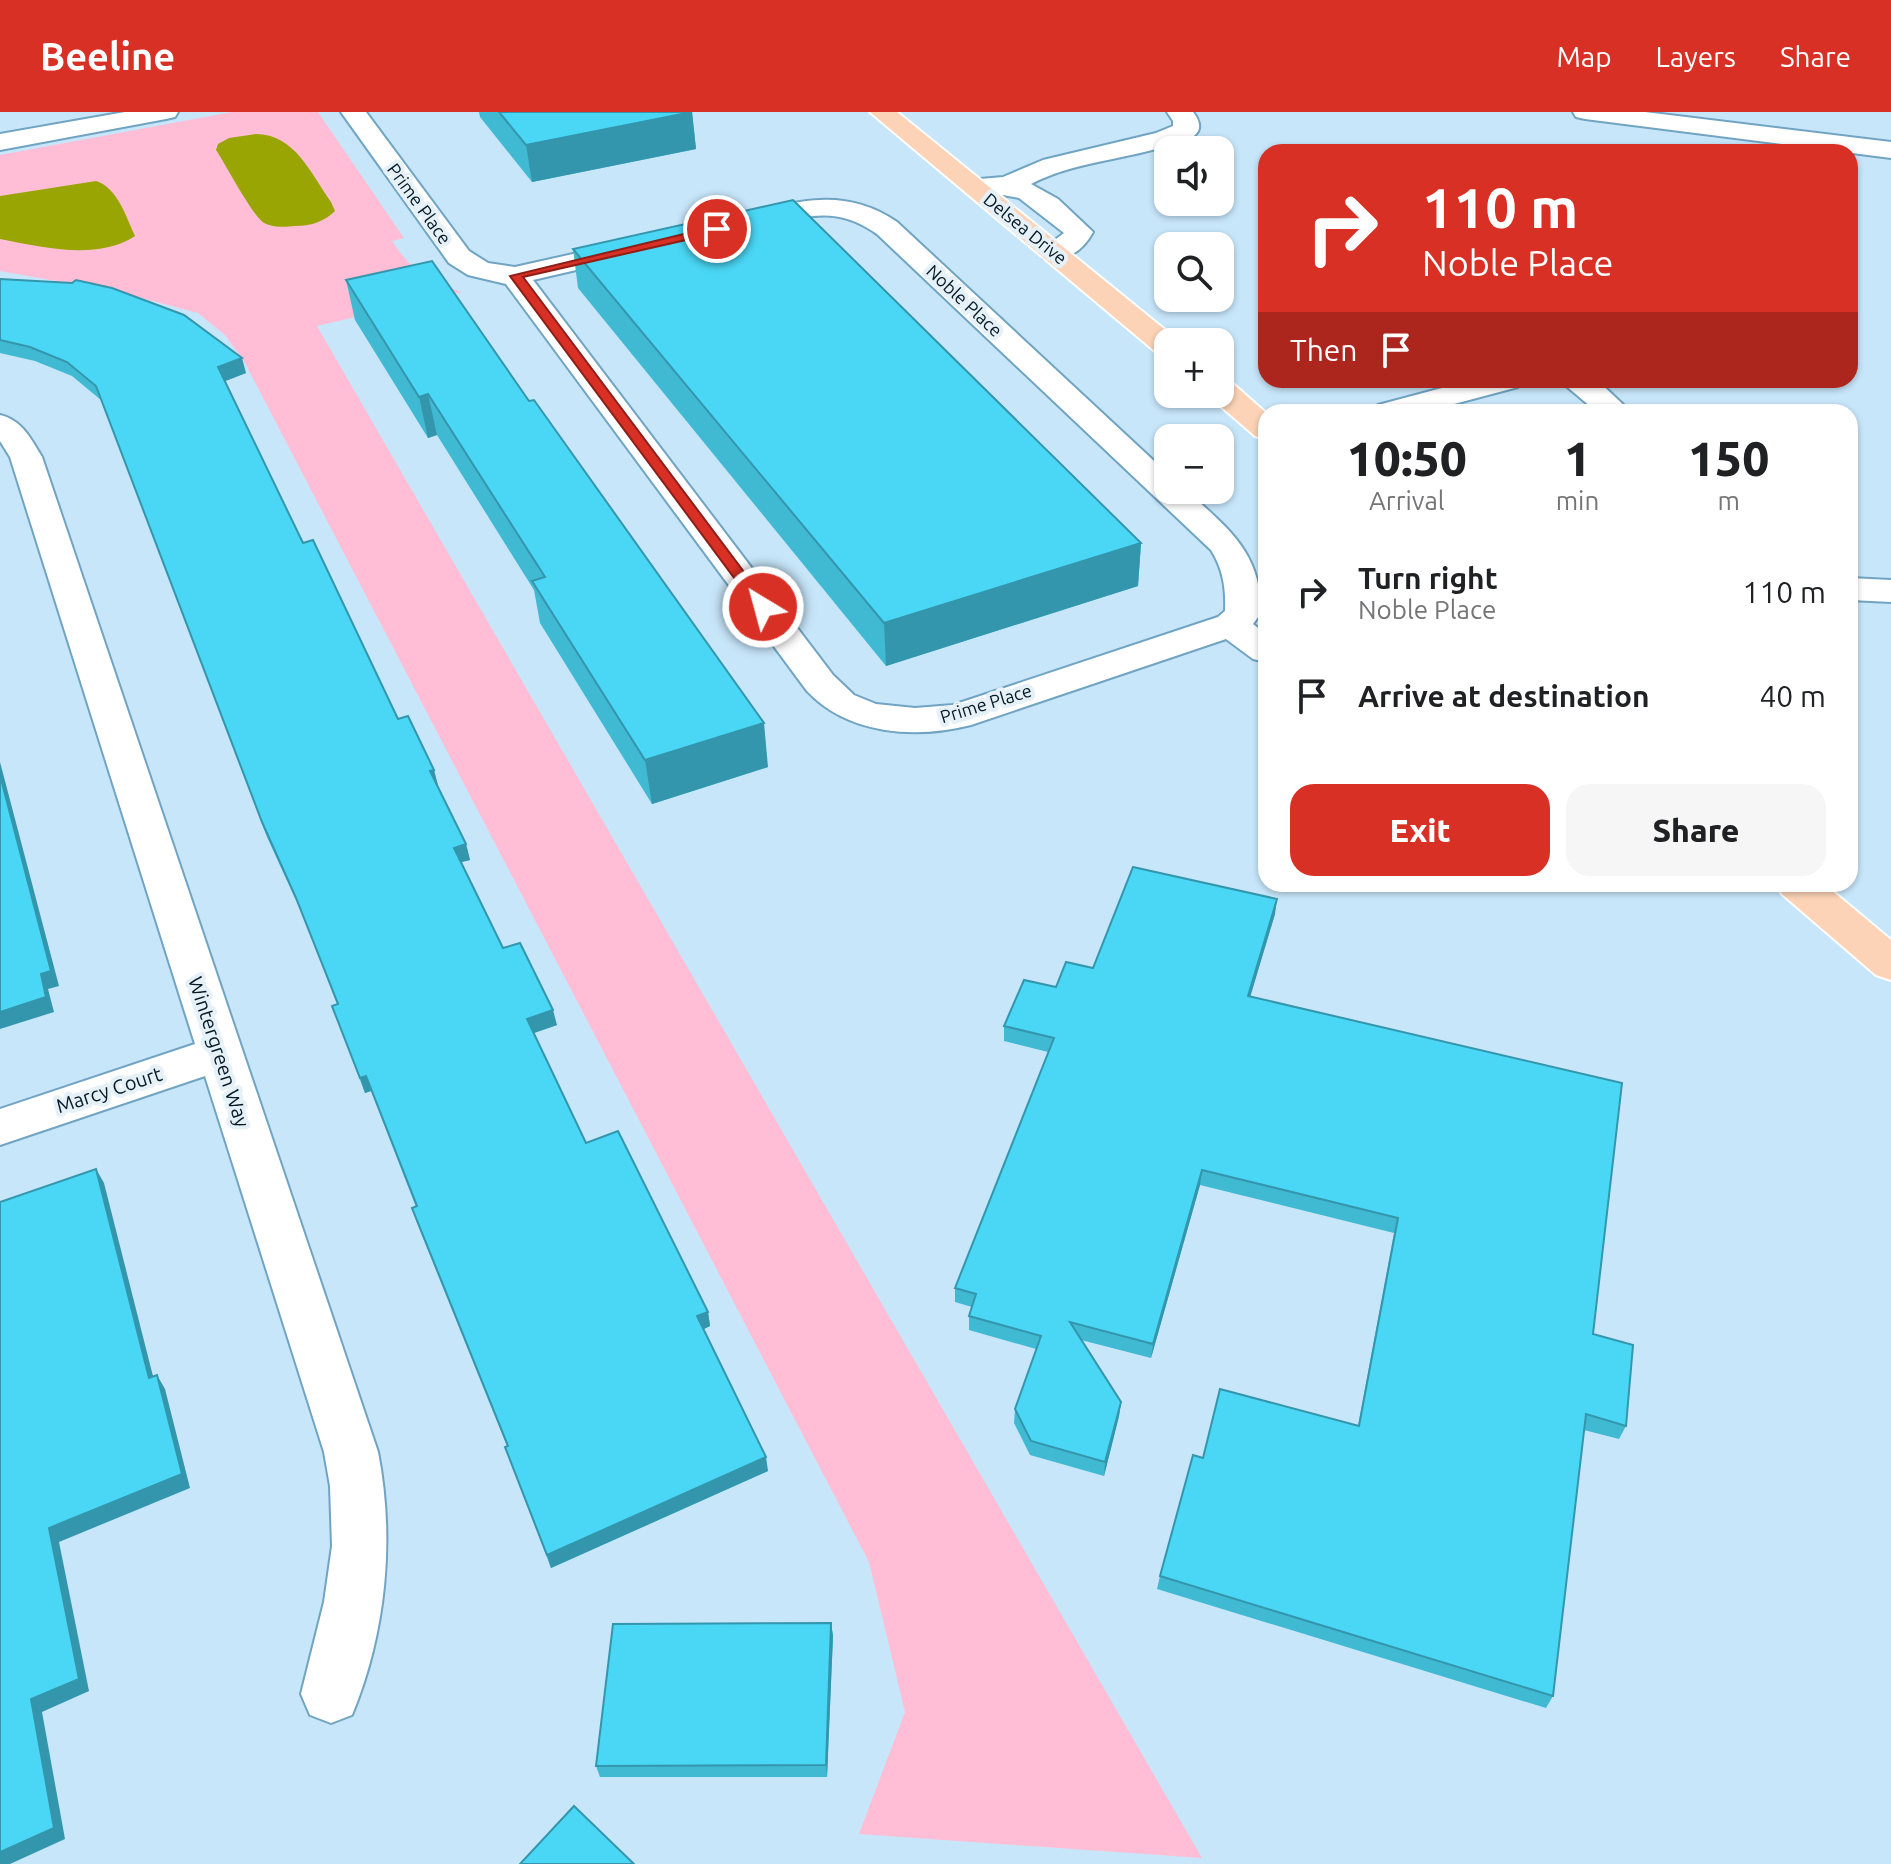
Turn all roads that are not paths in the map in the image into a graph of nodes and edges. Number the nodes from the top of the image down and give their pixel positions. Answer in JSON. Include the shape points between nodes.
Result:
{"nodes":[{"id":1,"x":166,"y":112,"type":"edge"},
{"id":2,"x":353,"y":112,"type":"edge"},
{"id":3,"x":882,"y":112,"type":"edge"},
{"id":4,"x":1179,"y":112,"type":"edge"},
{"id":5,"x":1585,"y":112,"type":"edge"},
{"id":6,"x":0,"y":142,"type":"edge"},
{"id":7,"x":1843,"y":144,"type":"edge"},
{"id":8,"x":1858,"y":146,"type":"edge"},
{"id":9,"x":1891,"y":150,"type":"edge"},
{"id":10,"x":1010,"y":184,"type":"junction"},
{"id":11,"x":972,"y":186,"type":"junction"},
{"id":12,"x":713,"y":230,"type":"edge"},
{"id":13,"x":652,"y":244,"type":"edge"},
{"id":14,"x":1053,"y":252,"type":"junction"},
{"id":15,"x":515,"y":276,"type":"junction"},
{"id":16,"x":1154,"y":335,"type":"edge"},
{"id":17,"x":1478,"y":388,"type":"edge"},
{"id":18,"x":1588,"y":388,"type":"edge"},
{"id":19,"x":1234,"y":401,"type":"edge"},
{"id":20,"x":1418,"y":404,"type":"edge"},
{"id":21,"x":1607,"y":404,"type":"edge"},
{"id":22,"x":1258,"y":422,"type":"edge"},
{"id":23,"x":0,"y":424,"type":"edge"},
{"id":24,"x":1858,"y":589,"type":"edge"},
{"id":25,"x":1891,"y":591,"type":"edge"},
{"id":26,"x":1231,"y":625,"type":"junction"},
{"id":27,"x":1258,"y":645,"type":"edge"},
{"id":28,"x":1806,"y":892,"type":"edge"},
{"id":29,"x":1891,"y":964,"type":"edge"},
{"id":30,"x":219,"y":1054,"type":"junction"},
{"id":31,"x":0,"y":1127,"type":"edge"},
{"id":32,"x":331,"y":1694,"type":"dead end"}],
"edges":[{"from":1,"to":6,"type":"street"},
{"from":2,"to":15,"type":"street","name":"Prime Place","via":[[459,257],[490,274]]},
{"from":3,"to":11,"type":"main road","name":"Delsea Drive"},
{"from":4,"to":10,"type":"street","via":[[1186,130],[1168,139],[1057,164]]},
{"from":5,"to":7,"type":"street"},
{"from":8,"to":9,"type":"street"},
{"from":10,"to":11,"type":"street"},
{"from":10,"to":14,"type":"street","via":[[1031,190],[1079,232],[1073,243]]},
{"from":11,"to":14,"type":"main road","name":"Delsea Drive"},
{"from":12,"to":26,"type":"street","name":"Noble Place","via":[[831,207],[861,211],[887,228],[1223,543],[1244,582],[1243,613]]},
{"from":13,"to":15,"type":"street"},
{"from":14,"to":16,"type":"main road","name":"Delsea Drive"},
{"from":15,"to":26,"type":"street","name":"Prime Place","via":[[811,671],[842,705],[925,722],[958,716]]},
{"from":17,"to":20,"type":"street"},
{"from":18,"to":21,"type":"street"},
{"from":19,"to":22,"type":"main road"},
{"from":23,"to":30,"type":"street","name":"Wintergreen Way","via":[[26,457]]},
{"from":24,"to":25,"type":"street"},
{"from":26,"to":27,"type":"street"},
{"from":28,"to":29,"type":"main road"},
{"from":30,"to":31,"type":"street","name":"Marcy Court"},
{"from":30,"to":32,"type":"street","name":"Wintergreen Way","via":[[359,1486],[362,1552]]}]}
